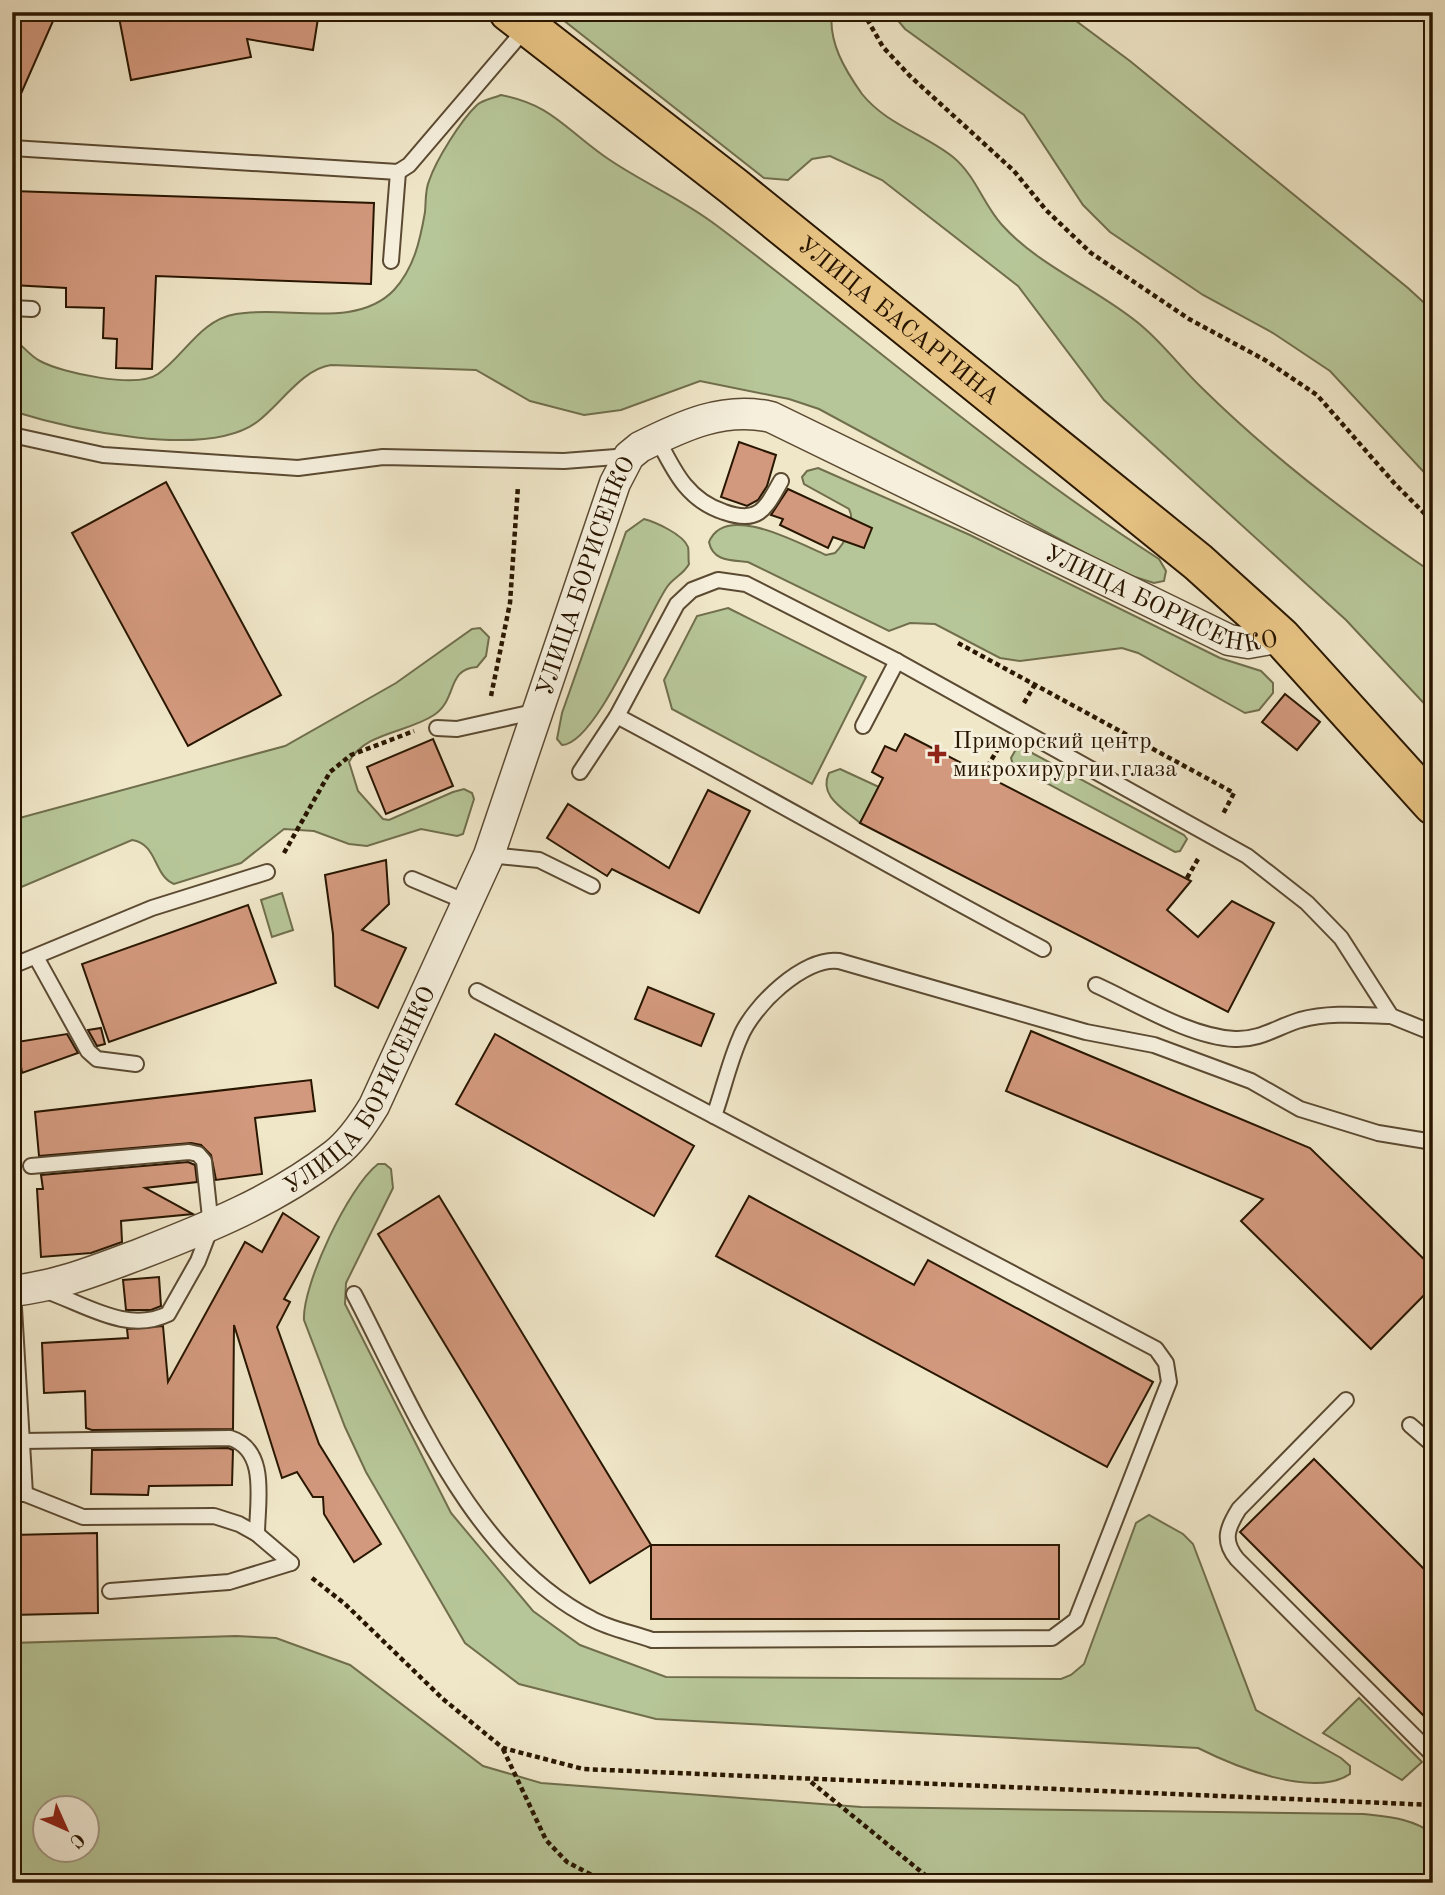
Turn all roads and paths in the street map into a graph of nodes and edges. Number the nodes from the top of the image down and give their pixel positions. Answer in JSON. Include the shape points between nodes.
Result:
{"nodes":[{"id":1,"x":863,"y":12,"type":"edge"},
{"id":2,"x":518,"y":20,"type":"edge"},
{"id":3,"x":12,"y":148,"type":"edge"},
{"id":4,"x":398,"y":172,"type":"junction"},
{"id":5,"x":391,"y":261,"type":"dead end"},
{"id":6,"x":12,"y":308,"type":"edge"},
{"id":7,"x":32,"y":309,"type":"dead end"},
{"id":8,"x":12,"y":435,"type":"edge"},
{"id":9,"x":657,"y":438,"type":"junction"},
{"id":10,"x":629,"y":456,"type":"junction"},
{"id":11,"x":520,"y":461,"type":"junction"},
{"id":12,"x":781,"y":481,"type":"dead end"},
{"id":13,"x":1433,"y":523,"type":"edge"},
{"id":14,"x":1281,"y":637,"type":"junction"},
{"id":15,"x":958,"y":643,"type":"dead end"},
{"id":16,"x":897,"y":661,"type":"junction"},
{"id":17,"x":538,"y":711,"type":"junction"},
{"id":18,"x":617,"y":716,"type":"junction"},
{"id":19,"x":485,"y":723,"type":"junction"},
{"id":20,"x":863,"y":726,"type":"dead end"},
{"id":21,"x":437,"y":728,"type":"joint"},
{"id":22,"x":580,"y":772,"type":"dead end"},
{"id":23,"x":1234,"y":793,"type":"dead end"},
{"id":24,"x":1433,"y":805,"type":"edge"},
{"id":25,"x":489,"y":855,"type":"junction"},
{"id":26,"x":267,"y":872,"type":"joint"},
{"id":27,"x":412,"y":879,"type":"dead end"},
{"id":28,"x":592,"y":886,"type":"dead end"},
{"id":29,"x":469,"y":903,"type":"junction"},
{"id":30,"x":1043,"y":949,"type":"dead end"},
{"id":31,"x":36,"y":957,"type":"junction"},
{"id":32,"x":12,"y":966,"type":"edge"},
{"id":33,"x":1096,"y":985,"type":"dead end"},
{"id":34,"x":477,"y":991,"type":"dead end"},
{"id":35,"x":1391,"y":1016,"type":"junction"},
{"id":36,"x":1433,"y":1033,"type":"edge"},
{"id":37,"x":136,"y":1064,"type":"dead end"},
{"id":38,"x":714,"y":1116,"type":"junction"},
{"id":39,"x":1433,"y":1142,"type":"edge"},
{"id":40,"x":31,"y":1166,"type":"dead end"},
{"id":41,"x":211,"y":1227,"type":"junction"},
{"id":42,"x":21,"y":1290,"type":"edge"},
{"id":43,"x":354,"y":1294,"type":"dead end"},
{"id":44,"x":1346,"y":1401,"type":"dead end"},
{"id":45,"x":1410,"y":1424,"type":"dead end"},
{"id":46,"x":22,"y":1441,"type":"junction"},
{"id":47,"x":1433,"y":1445,"type":"edge"},
{"id":48,"x":19,"y":1494,"type":"edge"},
{"id":49,"x":257,"y":1534,"type":"junction"},
{"id":50,"x":291,"y":1563,"type":"junction"},
{"id":51,"x":110,"y":1591,"type":"dead end"},
{"id":52,"x":503,"y":1748,"type":"junction"},
{"id":53,"x":1433,"y":1755,"type":"edge"},
{"id":54,"x":809,"y":1780,"type":"junction"},
{"id":55,"x":1433,"y":1805,"type":"edge"},
{"id":56,"x":607,"y":1883,"type":"edge"},
{"id":57,"x":935,"y":1883,"type":"edge"}],
"edges":[{"from":1,"to":13,"type":"path","via":[[883,47],[910,76],[1014,171],[1091,253],[1189,319],[1265,360],[1317,395]]},
{"from":2,"to":4,"type":"lane","via":[[409,164]]},
{"from":2,"to":14,"type":"main road","name":"УЛИЦА БАСАРГИНА","via":[[733,186],[1198,562]]},
{"from":3,"to":4,"type":"lane"},
{"from":4,"to":5,"type":"lane"},
{"from":6,"to":7,"type":"lane"},
{"from":8,"to":11,"type":"lane","via":[[103,455],[298,468],[383,457]]},
{"from":9,"to":10,"type":"street","name":"УЛИЦА БОРИСЕНКО"},
{"from":9,"to":12,"type":"lane","via":[[690,493],[711,508],[742,519],[755,516],[769,503]]},
{"from":9,"to":14,"type":"street","name":"УЛИЦА БОРИСЕНКО","via":[[732,412],[771,417],[1228,640],[1248,643]]},
{"from":10,"to":11,"type":"lane"},
{"from":10,"to":17,"type":"street","name":"УЛИЦА БОРИСЕНКО","via":[[615,483]]},
{"from":11,"to":19,"type":"path","via":[[510,603]]},
{"from":14,"to":24,"type":"main road","name":"УЛИЦА БОРИСЕНКО"},
{"from":15,"to":23,"type":"path"},
{"from":16,"to":18,"type":"lane","via":[[746,584],[718,580],[692,590],[677,604]]},
{"from":16,"to":20,"type":"lane"},
{"from":16,"to":35,"type":"lane","via":[[1247,856],[1307,903],[1341,938]]},
{"from":17,"to":19,"type":"lane"},
{"from":17,"to":25,"type":"street","name":"УЛИЦА БОРИСЕНКО"},
{"from":18,"to":22,"type":"lane"},
{"from":18,"to":30,"type":"lane"},
{"from":19,"to":21,"type":"lane"},
{"from":21,"to":26,"type":"path","via":[[423,728],[351,755],[330,772],[284,855]]},
{"from":25,"to":28,"type":"lane","via":[[538,860]]},
{"from":25,"to":29,"type":"street","name":"УЛИЦА БОРИСЕНКО"},
{"from":26,"to":31,"type":"lane","via":[[152,908]]},
{"from":27,"to":29,"type":"lane"},
{"from":29,"to":41,"type":"street","name":"УЛИЦА БОРИСЕНКО","via":[[358,1131],[335,1154],[294,1182]]},
{"from":31,"to":32,"type":"lane"},
{"from":31,"to":37,"type":"lane","via":[[88,1051],[97,1059]]},
{"from":33,"to":35,"type":"lane","via":[[1193,1030],[1235,1039],[1261,1038],[1313,1018]]},
{"from":34,"to":38,"type":"lane"},
{"from":35,"to":36,"type":"lane"},
{"from":38,"to":39,"type":"lane","via":[[740,1037],[751,1018],[792,978],[832,960],[1086,1032],[1154,1045],[1251,1081],[1300,1108],[1378,1133]]},
{"from":38,"to":43,"type":"lane","via":[[1156,1349],[1166,1363],[1169,1382],[1076,1620],[1066,1630],[1052,1638],[652,1640],[592,1620],[545,1588],[494,1539],[465,1501]]},
{"from":40,"to":41,"type":"lane","via":[[198,1154],[204,1161]]},
{"from":41,"to":42,"type":"street","name":"УЛИЦА БОРИСЕНКО","via":[[88,1275]]},
{"from":41,"to":42,"type":"lane","via":[[178,1300],[160,1318],[122,1321]]},
{"from":42,"to":46,"type":"lane"},
{"from":44,"to":53,"type":"lane","via":[[1239,1510],[1228,1527],[1229,1546]]},
{"from":45,"to":47,"type":"lane"},
{"from":46,"to":48,"type":"lane"},
{"from":46,"to":49,"type":"lane","via":[[241,1441],[258,1468]]},
{"from":48,"to":49,"type":"lane","via":[[83,1517],[214,1516]]},
{"from":49,"to":50,"type":"lane"},
{"from":50,"to":51,"type":"lane","via":[[229,1582]]},
{"from":50,"to":52,"type":"path","via":[[345,1604],[443,1699]]},
{"from":52,"to":54,"type":"path","via":[[583,1769]]},
{"from":52,"to":56,"type":"path","via":[[546,1840],[567,1862]]},
{"from":54,"to":55,"type":"path"},
{"from":54,"to":57,"type":"path"}]}
